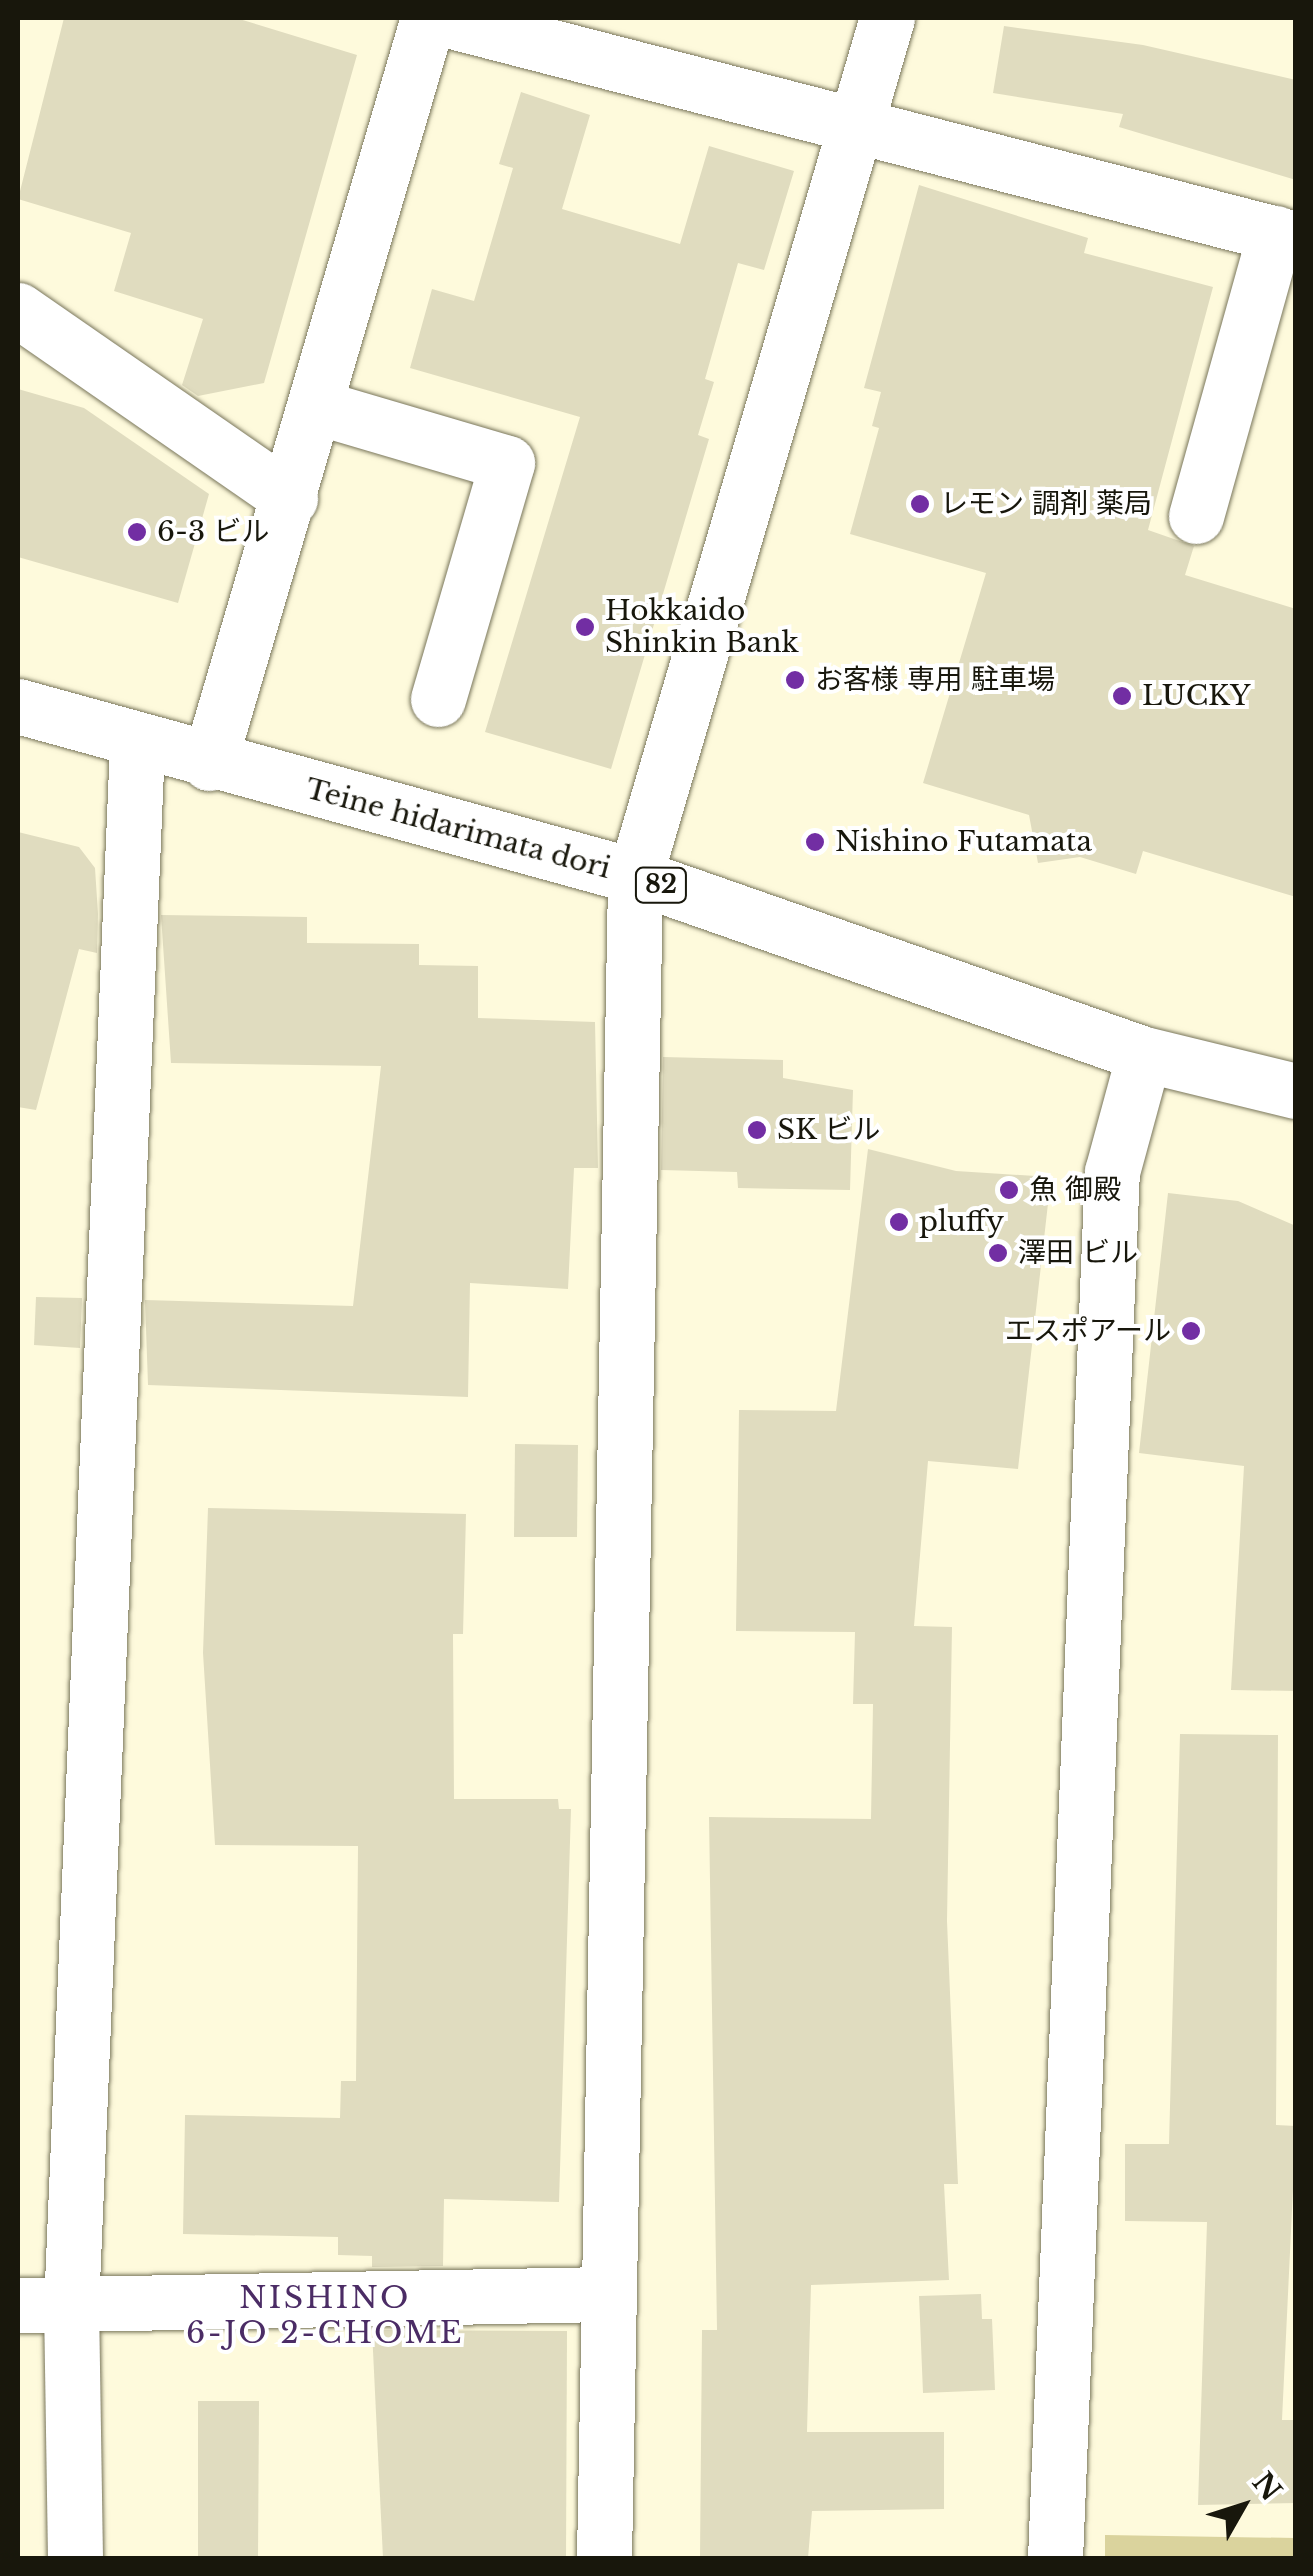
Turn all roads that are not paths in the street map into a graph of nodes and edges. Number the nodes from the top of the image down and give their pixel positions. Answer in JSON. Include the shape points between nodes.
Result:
{"nodes":[{"id":1,"x":428,"y":18,"type":"edge"},
{"id":2,"x":440,"y":18,"type":"edge"},
{"id":3,"x":886,"y":18,"type":"edge"},
{"id":4,"x":854,"y":127,"type":"junction"},
{"id":5,"x":1285,"y":236,"type":"edge"},
{"id":6,"x":18,"y":310,"type":"edge"},
{"id":7,"x":318,"y":407,"type":"junction"},
{"id":8,"x":290,"y":498,"type":"junction"},
{"id":9,"x":1196,"y":516,"type":"dead end"},
{"id":10,"x":438,"y":700,"type":"dead end"},
{"id":11,"x":18,"y":706,"type":"edge"},
{"id":12,"x":137,"y":744,"type":"junction"},
{"id":13,"x":209,"y":762,"type":"junction"},
{"id":14,"x":635,"y":876,"type":"junction"},
{"id":15,"x":1144,"y":1054,"type":"junction"},
{"id":16,"x":1296,"y":1091,"type":"edge"},
{"id":17,"x":609,"y":2294,"type":"junction"},
{"id":18,"x":18,"y":2305,"type":"edge"},
{"id":19,"x":71,"y":2307,"type":"junction"},
{"id":20,"x":75,"y":2558,"type":"edge"},
{"id":21,"x":604,"y":2558,"type":"edge"},
{"id":22,"x":1054,"y":2558,"type":"edge"}],
"edges":[{"from":1,"to":7,"type":"street"},
{"from":2,"to":4,"type":"street"},
{"from":3,"to":4,"type":"street"},
{"from":4,"to":5,"type":"street"},
{"from":4,"to":14,"type":"street"},
{"from":5,"to":9,"type":"street"},
{"from":6,"to":8,"type":"street"},
{"from":7,"to":8,"type":"street"},
{"from":7,"to":10,"type":"street","via":[[507,463]]},
{"from":8,"to":13,"type":"street"},
{"from":11,"to":12,"type":"street","name":"Teine hidarimata dori","number":"82"},
{"from":12,"to":13,"type":"street","name":"Teine hidarimata dori","number":"82"},
{"from":12,"to":19,"type":"street"},
{"from":13,"to":14,"type":"street","name":"Teine hidarimata dori","number":"82"},
{"from":14,"to":15,"type":"street","name":"Teine hidarimata dori","number":"82"},
{"from":14,"to":17,"type":"street"},
{"from":15,"to":16,"type":"street","name":"Teine hidarimata dori","number":"82"},
{"from":15,"to":22,"type":"street","via":[[1112,1172]]},
{"from":17,"to":19,"type":"street"},
{"from":17,"to":21,"type":"street"},
{"from":18,"to":19,"type":"street"},
{"from":19,"to":20,"type":"street"}]}
